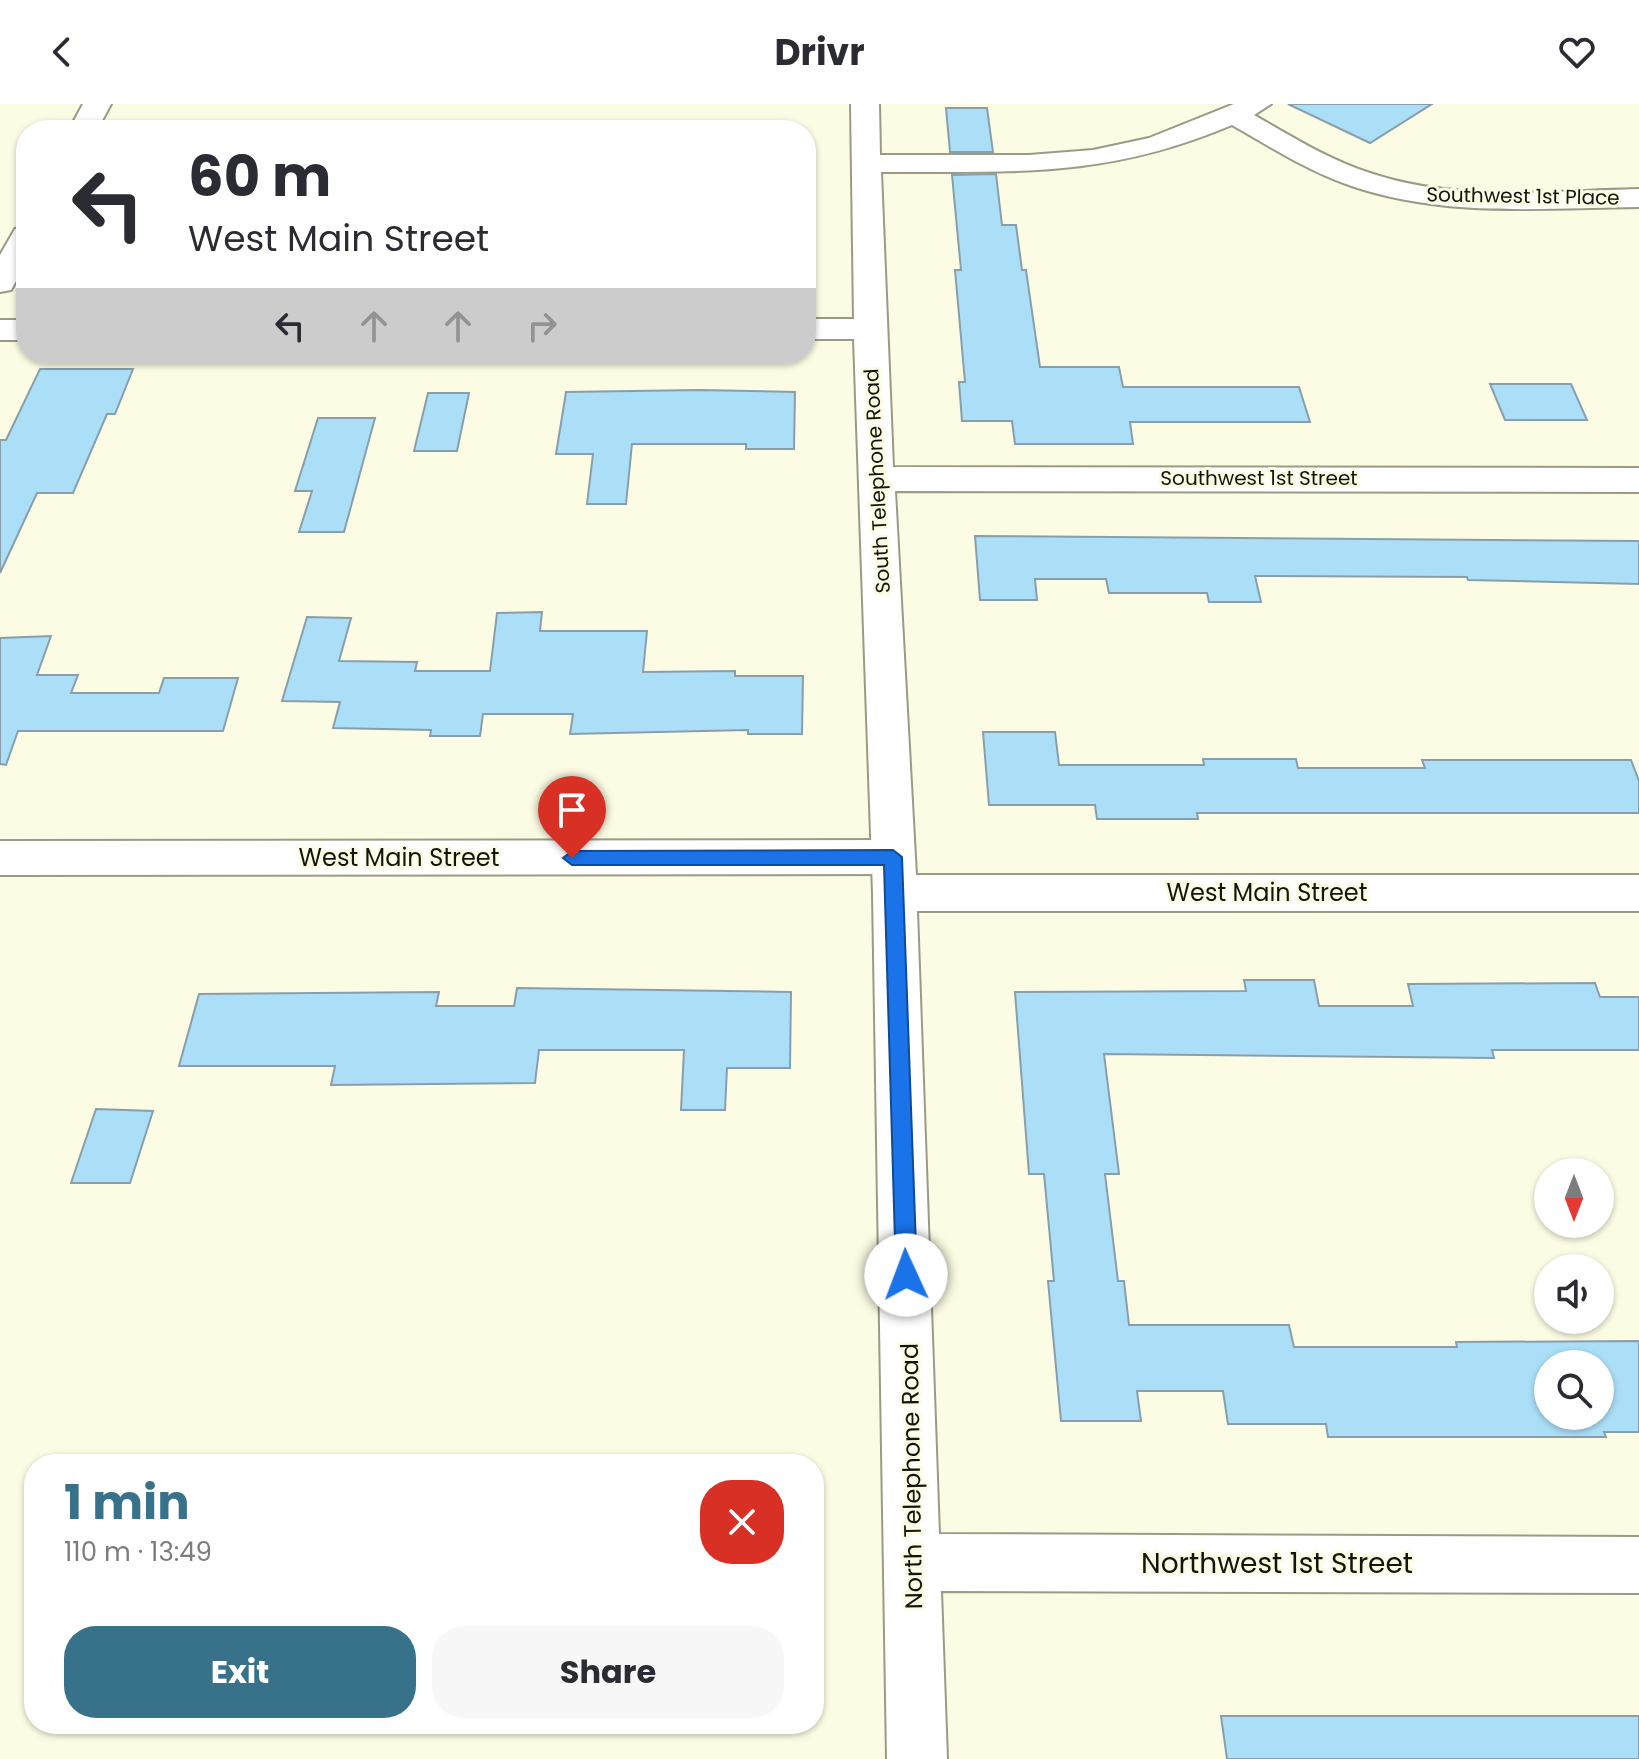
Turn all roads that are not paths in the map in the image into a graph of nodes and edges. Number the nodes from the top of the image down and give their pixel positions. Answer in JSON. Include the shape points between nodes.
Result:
{"nodes":[{"id":1,"x":865,"y":104,"type":"edge"},
{"id":2,"x":1245,"y":109,"type":"edge"},
{"id":3,"x":868,"y":164,"type":"junction"},
{"id":4,"x":1639,"y":198,"type":"edge"},
{"id":5,"x":16,"y":253,"type":"edge"},
{"id":6,"x":0,"y":283,"type":"edge"},
{"id":7,"x":816,"y":329,"type":"edge"},
{"id":8,"x":870,"y":329,"type":"junction"},
{"id":9,"x":878,"y":479,"type":"junction"},
{"id":10,"x":1639,"y":480,"type":"edge"},
{"id":11,"x":0,"y":858,"type":"edge"},
{"id":12,"x":894,"y":875,"type":"junction"},
{"id":13,"x":1639,"y":893,"type":"edge"},
{"id":14,"x":915,"y":1562,"type":"junction"},
{"id":15,"x":1639,"y":1565,"type":"edge"},
{"id":16,"x":917,"y":1759,"type":"edge"}],
"edges":[{"from":1,"to":3,"type":"street","name":"South Telephone Road"},
{"from":2,"to":3,"type":"street","via":[[1159,144],[1097,158]]},
{"from":2,"to":4,"type":"street","name":"Southwest 1st Place","via":[[1315,161],[1403,192],[1481,198]]},
{"from":3,"to":8,"type":"street","name":"South Telephone Road"},
{"from":5,"to":6,"type":"street"},
{"from":7,"to":8,"type":"street"},
{"from":8,"to":9,"type":"street","name":"South Telephone Road"},
{"from":9,"to":10,"type":"street","name":"Southwest 1st Street"},
{"from":9,"to":12,"type":"street","name":"South Telephone Road"},
{"from":11,"to":12,"type":"street","name":"West Main Street"},
{"from":12,"to":13,"type":"street","name":"West Main Street"},
{"from":12,"to":14,"type":"street","name":"North Telephone Road"},
{"from":14,"to":15,"type":"street","name":"Northwest 1st Street"},
{"from":14,"to":16,"type":"street","name":"North Telephone Road"}]}
